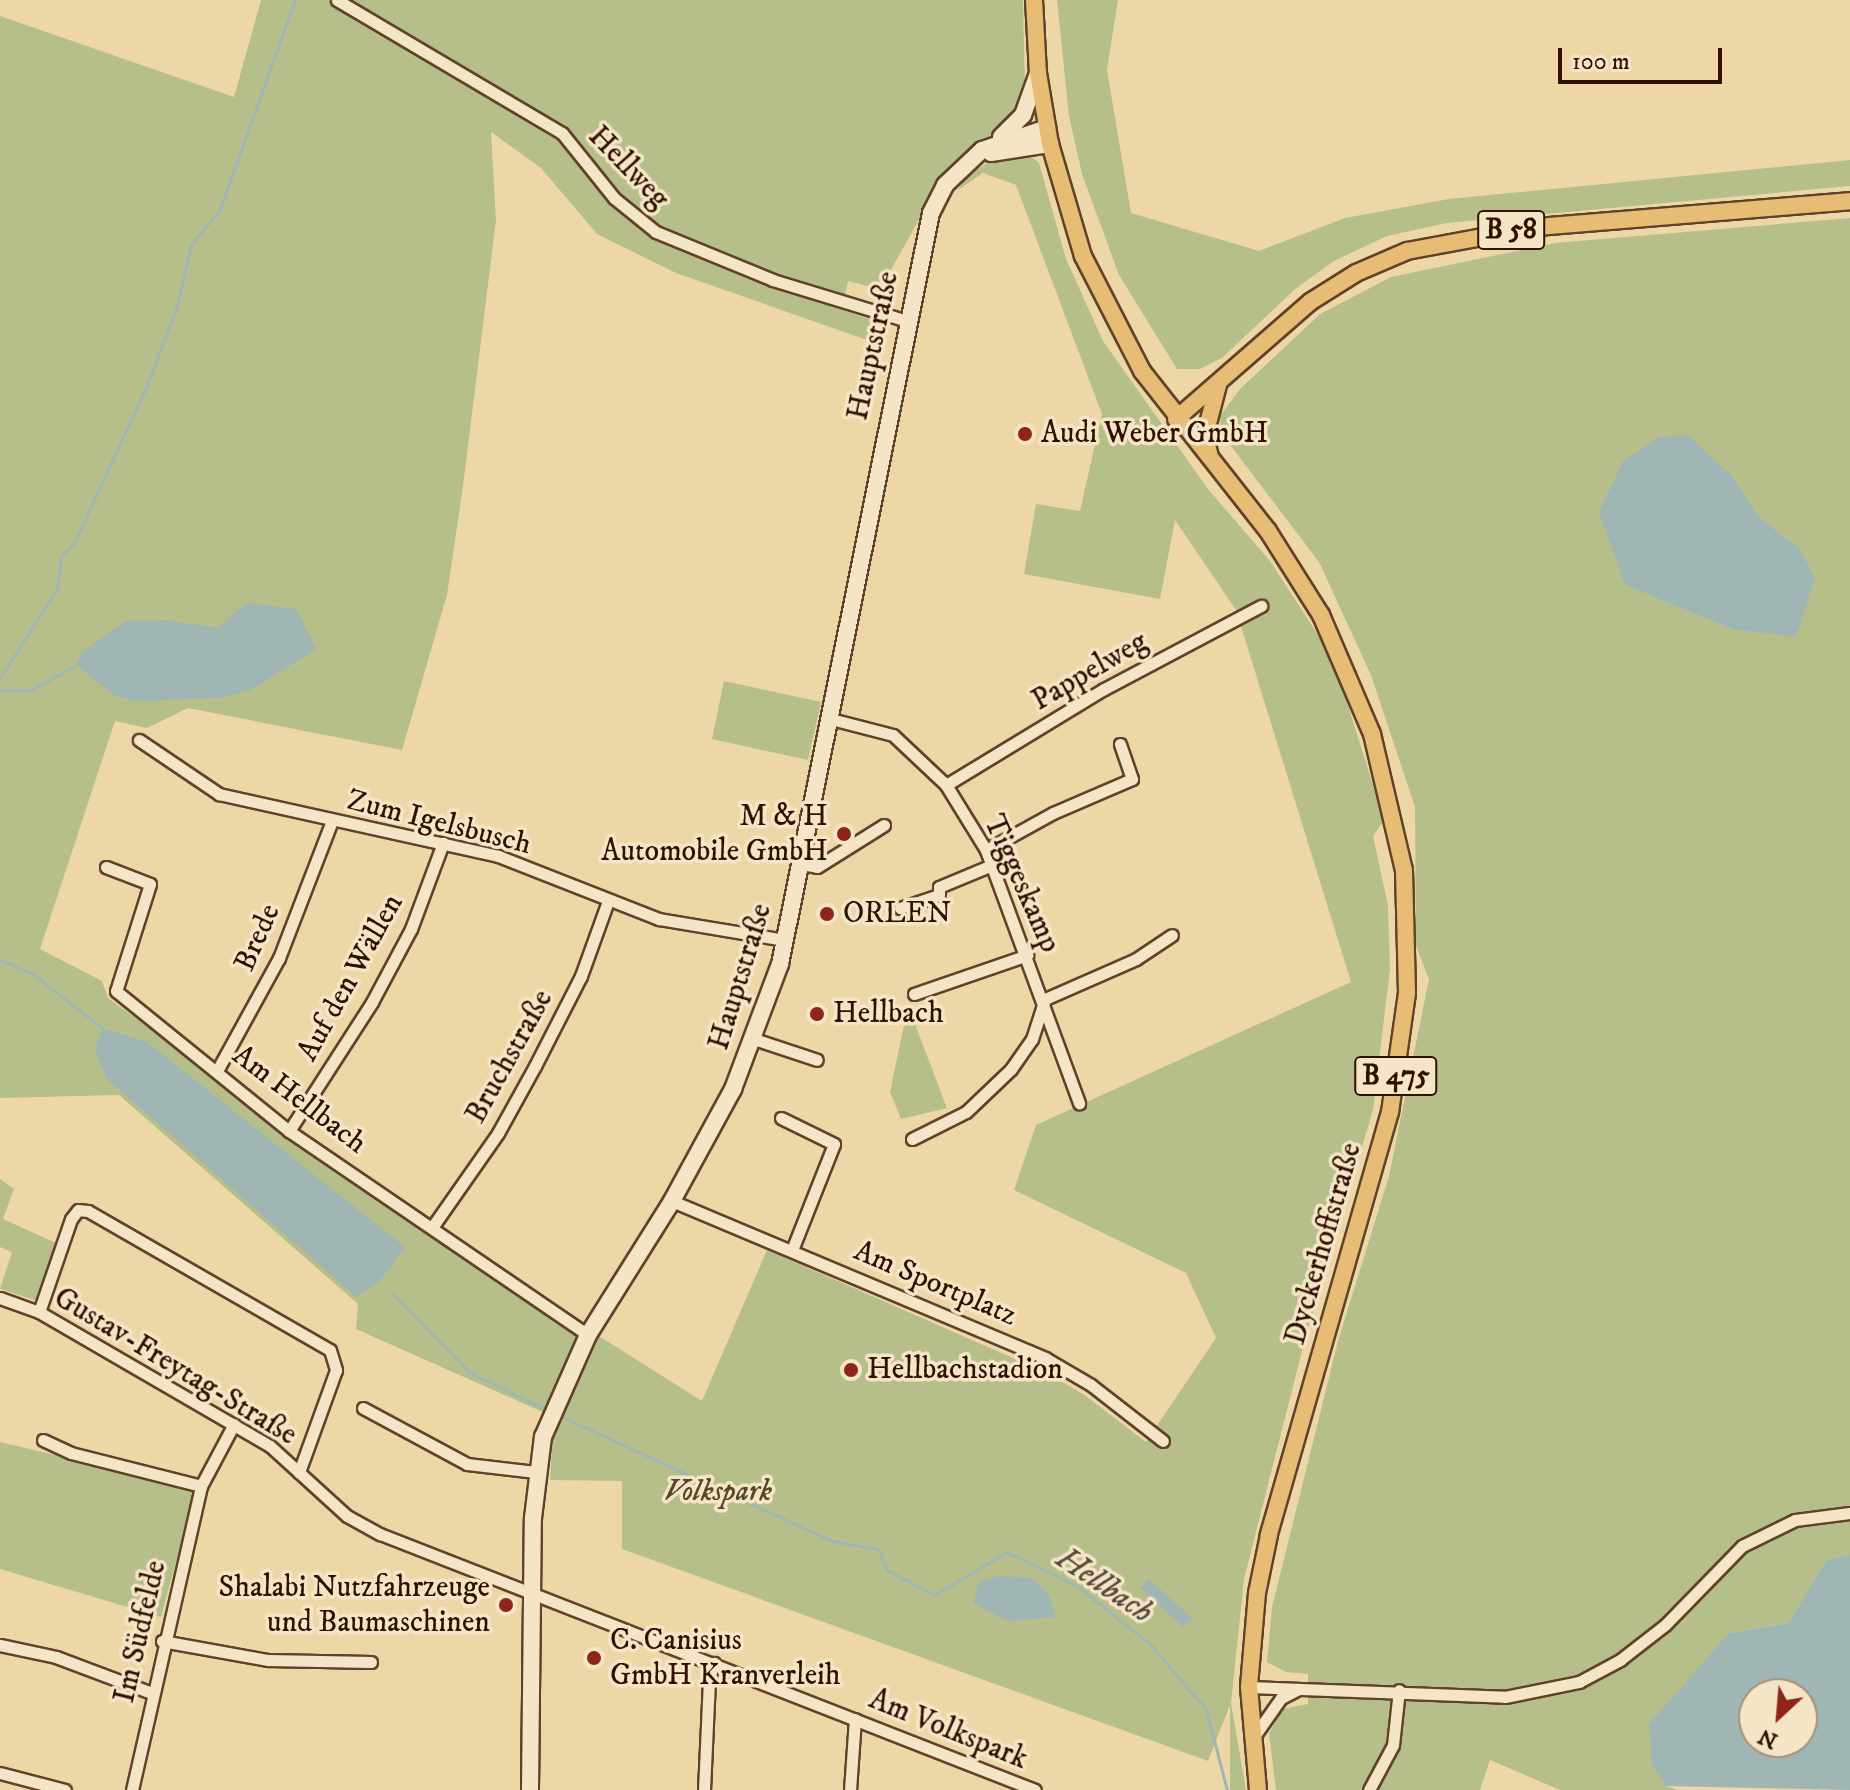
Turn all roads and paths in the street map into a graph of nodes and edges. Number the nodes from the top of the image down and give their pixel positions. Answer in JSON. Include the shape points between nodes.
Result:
{"nodes":[{"id":1,"x":337,"y":0,"type":"edge"},
{"id":2,"x":1034,"y":0,"type":"edge"},
{"id":3,"x":1038,"y":73,"type":"junction"},
{"id":4,"x":1048,"y":136,"type":"junction"},
{"id":5,"x":997,"y":141,"type":"junction"},
{"id":6,"x":974,"y":158,"type":"junction"},
{"id":7,"x":1850,"y":201,"type":"edge"},
{"id":8,"x":907,"y":321,"type":"junction"},
{"id":9,"x":1218,"y":385,"type":"junction"},
{"id":10,"x":1176,"y":419,"type":"junction"},
{"id":11,"x":1213,"y":464,"type":"junction"},
{"id":12,"x":1261,"y":606,"type":"dead end"},
{"id":13,"x":831,"y":719,"type":"junction"},
{"id":14,"x":139,"y":740,"type":"dead end"},
{"id":15,"x":1120,"y":744,"type":"dead end"},
{"id":16,"x":946,"y":785,"type":"junction"},
{"id":17,"x":332,"y":821,"type":"junction"},
{"id":18,"x":884,"y":825,"type":"dead end"},
{"id":19,"x":443,"y":843,"type":"junction"},
{"id":20,"x":986,"y":850,"type":"junction"},
{"id":21,"x":802,"y":864,"type":"junction"},
{"id":22,"x":992,"y":865,"type":"junction"},
{"id":23,"x":106,"y":867,"type":"dead end"},
{"id":24,"x":608,"y":901,"type":"junction"},
{"id":25,"x":900,"y":908,"type":"dead end"},
{"id":26,"x":1172,"y":935,"type":"dead end"},
{"id":27,"x":785,"y":940,"type":"junction"},
{"id":28,"x":1027,"y":955,"type":"junction"},
{"id":29,"x":914,"y":994,"type":"dead end"},
{"id":30,"x":1045,"y":999,"type":"junction"},
{"id":31,"x":754,"y":1039,"type":"junction"},
{"id":32,"x":817,"y":1060,"type":"dead end"},
{"id":33,"x":218,"y":1069,"type":"junction"},
{"id":34,"x":1079,"y":1103,"type":"dead end"},
{"id":35,"x":781,"y":1118,"type":"dead end"},
{"id":36,"x":289,"y":1131,"type":"junction"},
{"id":37,"x":912,"y":1139,"type":"dead end"},
{"id":38,"x":672,"y":1201,"type":"junction"},
{"id":39,"x":433,"y":1226,"type":"junction"},
{"id":40,"x":792,"y":1250,"type":"junction"},
{"id":41,"x":0,"y":1298,"type":"edge"},
{"id":42,"x":39,"y":1312,"type":"junction"},
{"id":43,"x":588,"y":1335,"type":"junction"},
{"id":44,"x":363,"y":1408,"type":"dead end"},
{"id":45,"x":234,"y":1424,"type":"junction"},
{"id":46,"x":43,"y":1440,"type":"dead end"},
{"id":47,"x":1163,"y":1441,"type":"dead end"},
{"id":48,"x":299,"y":1472,"type":"junction"},
{"id":49,"x":536,"y":1472,"type":"junction"},
{"id":50,"x":201,"y":1486,"type":"junction"},
{"id":51,"x":1850,"y":1513,"type":"edge"},
{"id":52,"x":532,"y":1591,"type":"junction"},
{"id":53,"x":162,"y":1641,"type":"junction"},
{"id":54,"x":0,"y":1645,"type":"edge"},
{"id":55,"x":371,"y":1662,"type":"dead end"},
{"id":56,"x":714,"y":1663,"type":"junction"},
{"id":57,"x":1249,"y":1687,"type":"junction"},
{"id":58,"x":1301,"y":1688,"type":"junction"},
{"id":59,"x":1399,"y":1690,"type":"junction"},
{"id":60,"x":152,"y":1693,"type":"junction"},
{"id":61,"x":855,"y":1719,"type":"junction"},
{"id":62,"x":1252,"y":1741,"type":"junction"},
{"id":63,"x":0,"y":1773,"type":"edge"},
{"id":64,"x":65,"y":1790,"type":"edge"},
{"id":65,"x":132,"y":1790,"type":"edge"},
{"id":66,"x":143,"y":1790,"type":"edge"},
{"id":67,"x":530,"y":1790,"type":"edge"},
{"id":68,"x":704,"y":1790,"type":"edge"},
{"id":69,"x":850,"y":1790,"type":"edge"},
{"id":70,"x":1035,"y":1790,"type":"edge"},
{"id":71,"x":1258,"y":1790,"type":"edge"},
{"id":72,"x":1369,"y":1790,"type":"edge"}],
"edges":[{"from":1,"to":8,"type":"street","name":"Hellweg","via":[[562,133],[614,198],[656,232],[773,280]]},
{"from":2,"to":3,"type":"main road","name":"Dyckerhoffstraße"},
{"from":3,"to":4,"type":"main road","name":"Dyckerhoffstraße"},
{"from":3,"to":5,"type":"street","via":[[1023,115]]},
{"from":4,"to":5,"type":"street","name":"Hauptstraße"},
{"from":4,"to":6,"type":"street"},
{"from":4,"to":10,"type":"main road","name":"Dyckerhoffstraße","via":[[1083,256],[1142,371]]},
{"from":5,"to":6,"type":"street","name":"Hauptstraße"},
{"from":6,"to":8,"type":"street","name":"Hauptstraße","via":[[945,185],[931,213]]},
{"from":7,"to":9,"type":"main road","number":"B 58","via":[[1536,227],[1407,251],[1356,273],[1310,302]]},
{"from":8,"to":13,"type":"street","name":"Hauptstraße"},
{"from":9,"to":10,"type":"main road","number":"B 58"},
{"from":9,"to":11,"type":"main road","via":[[1205,435]]},
{"from":10,"to":11,"type":"main road","name":"Dyckerhoffstraße","number":"B 475"},
{"from":11,"to":57,"type":"main road","name":"Dyckerhoffstraße","number":"B 475","via":[[1300,578],[1343,660],[1372,734],[1391,804],[1404,870],[1408,938],[1402,1043],[1390,1112],[1269,1535],[1257,1593]]},
{"from":12,"to":16,"type":"street","name":"Pappelweg","via":[[1104,689]]},
{"from":13,"to":16,"type":"street","name":"Tiggeskamp","via":[[893,735]]},
{"from":13,"to":21,"type":"street","name":"Hauptstraße"},
{"from":14,"to":17,"type":"street","name":"Zum Igelsbusch","via":[[219,794]]},
{"from":15,"to":20,"type":"street","via":[[1132,779]]},
{"from":16,"to":20,"type":"street","name":"Tiggeskamp"},
{"from":17,"to":19,"type":"street","name":"Zum Igelsbusch"},
{"from":17,"to":33,"type":"street","name":"Brede","via":[[279,958]]},
{"from":18,"to":21,"type":"street","via":[[817,867]]},
{"from":19,"to":24,"type":"street","name":"Zum Igelsbusch","via":[[498,856]]},
{"from":19,"to":36,"type":"street","name":"Auf den Wällen","via":[[411,929],[372,1002]]},
{"from":20,"to":22,"type":"street","name":"Tiggeskamp"},
{"from":21,"to":27,"type":"street","name":"Hauptstraße"},
{"from":22,"to":25,"type":"street","via":[[939,887],[939,895]]},
{"from":22,"to":28,"type":"street","name":"Tiggeskamp"},
{"from":23,"to":33,"type":"street","name":"Am Hellbach","via":[[150,884],[116,991]]},
{"from":24,"to":27,"type":"street","name":"Zum Igelsbusch","via":[[659,919]]},
{"from":24,"to":39,"type":"street","name":"Bruchstraße","via":[[581,976],[535,1066],[498,1133]]},
{"from":26,"to":30,"type":"street","via":[[1136,959]]},
{"from":27,"to":31,"type":"street","name":"Hauptstraße"},
{"from":28,"to":29,"type":"street"},
{"from":28,"to":30,"type":"street","name":"Tiggeskamp"},
{"from":30,"to":34,"type":"street","name":"Tiggeskamp"},
{"from":30,"to":37,"type":"street","name":"Tiggeskamp","via":[[1032,1039],[1011,1069],[966,1112]]},
{"from":31,"to":32,"type":"street"},
{"from":31,"to":38,"type":"street","name":"Hauptstraße","via":[[712,1131]]},
{"from":33,"to":36,"type":"street","name":"Am Hellbach"},
{"from":35,"to":40,"type":"street","via":[[834,1144]]},
{"from":36,"to":39,"type":"street","name":"Am Hellbach"},
{"from":38,"to":40,"type":"street","name":"Am Sportplatz"},
{"from":38,"to":43,"type":"street","name":"Hauptstraße"},
{"from":39,"to":43,"type":"street","name":"Am Hellbach"},
{"from":40,"to":47,"type":"street","name":"Am Sportplatz","via":[[1045,1358],[1091,1385]]},
{"from":41,"to":42,"type":"street","name":"Gustav-Freytag-Straße"},
{"from":42,"to":45,"type":"street","name":"Gustav-Freytag-Straße"},
{"from":42,"to":48,"type":"street","via":[[71,1219],[78,1210],[88,1211],[330,1350],[336,1370]]},
{"from":43,"to":49,"type":"street","name":"Hauptstraße","via":[[550,1417]]},
{"from":44,"to":49,"type":"street","via":[[467,1464]]},
{"from":45,"to":48,"type":"street","name":"Gustav-Freytag-Straße"},
{"from":45,"to":50,"type":"street","name":"Im Südfelde"},
{"from":46,"to":50,"type":"street","via":[[71,1453]]},
{"from":48,"to":52,"type":"street","name":"Gustav-Freytag-Straße","via":[[347,1516],[380,1534]]},
{"from":49,"to":52,"type":"street","name":"Hauptstraße"},
{"from":50,"to":53,"type":"street","name":"Im Südfelde"},
{"from":51,"to":59,"type":"street","via":[[1795,1520],[1742,1546],[1665,1625],[1620,1660],[1579,1682],[1505,1697]]},
{"from":52,"to":56,"type":"street","name":"Am Volkspark"},
{"from":52,"to":67,"type":"street","name":"Hauptstraße"},
{"from":53,"to":55,"type":"street","via":[[268,1660]]},
{"from":53,"to":60,"type":"street","name":"Im Südfelde"},
{"from":54,"to":60,"type":"street","via":[[56,1657]]},
{"from":56,"to":61,"type":"street","name":"Am Volkspark"},
{"from":56,"to":68,"type":"street"},
{"from":57,"to":58,"type":"street"},
{"from":57,"to":62,"type":"main road","name":"Dyckerhoffstraße","number":"B 475"},
{"from":58,"to":59,"type":"street"},
{"from":58,"to":62,"type":"street","via":[[1281,1698]]},
{"from":59,"to":72,"type":"street","via":[[1393,1745]]},
{"from":60,"to":65,"type":"street","name":"Im Südfelde"},
{"from":61,"to":69,"type":"street"},
{"from":61,"to":70,"type":"street","name":"Am Volkspark"},
{"from":62,"to":71,"type":"main road","name":"Dyckerhoffstraße","number":"B 475"},
{"from":63,"to":64,"type":"street"},
{"from":65,"to":66,"type":"street"}]}
